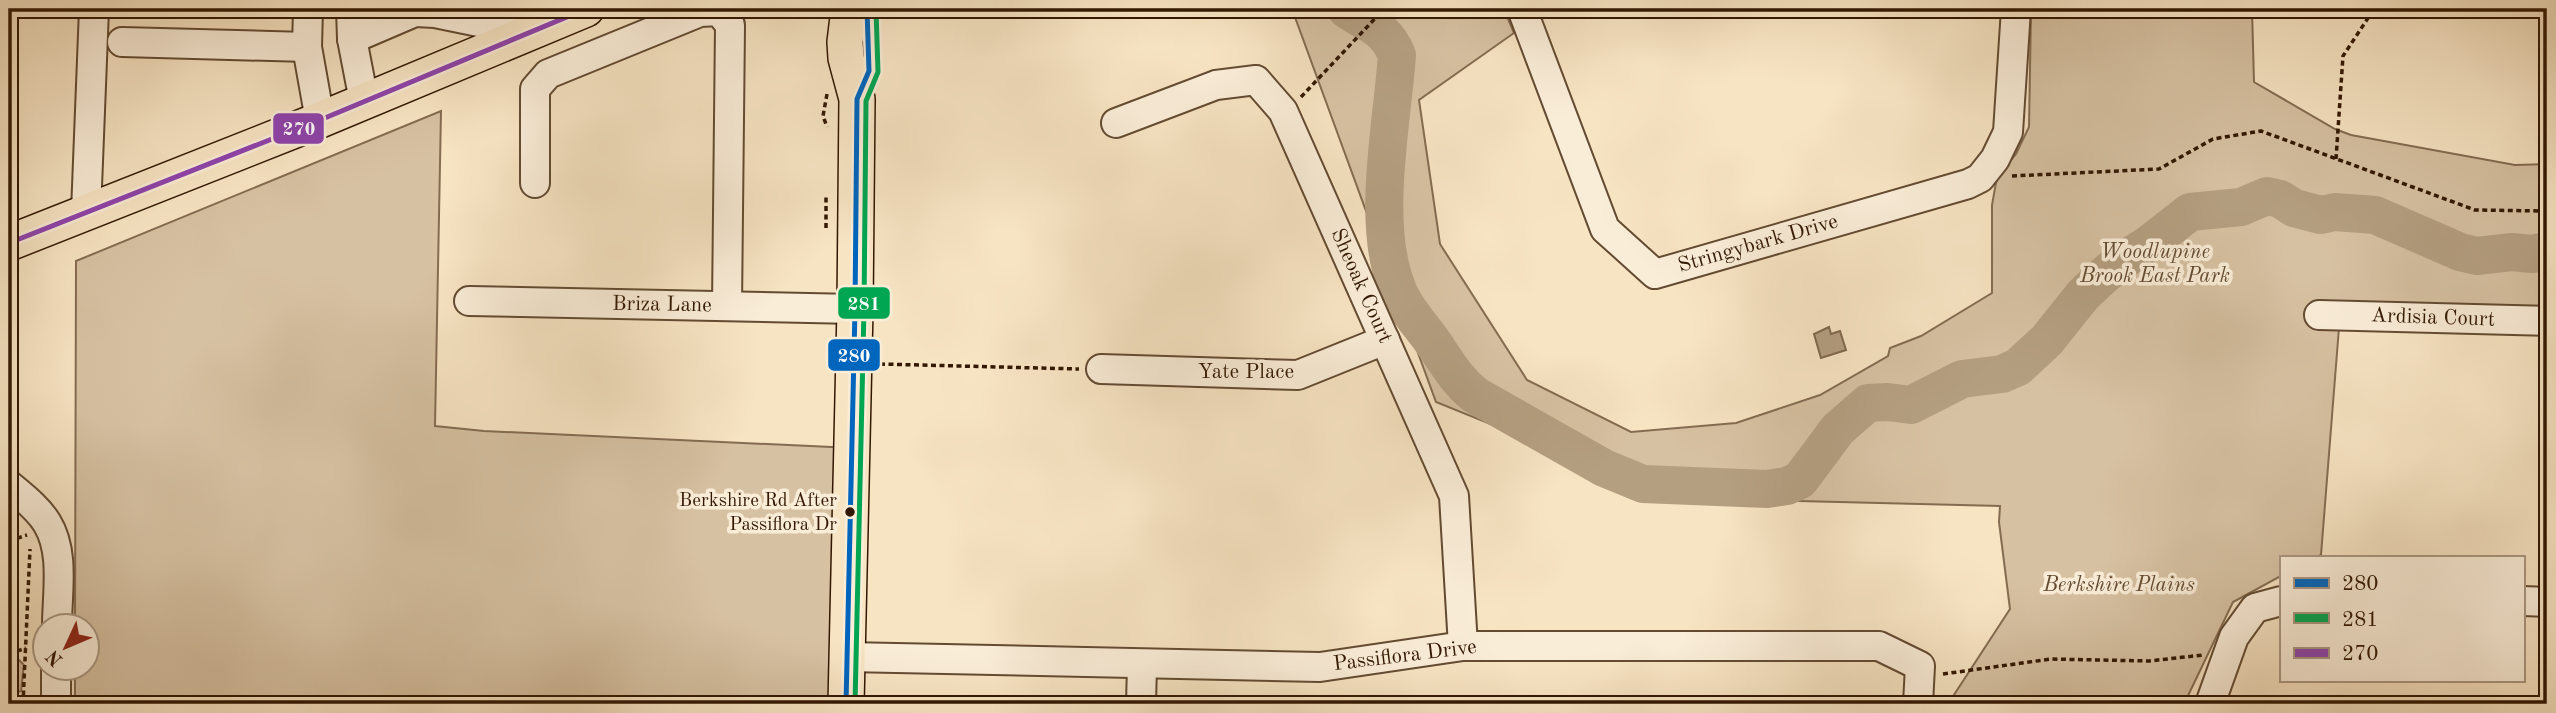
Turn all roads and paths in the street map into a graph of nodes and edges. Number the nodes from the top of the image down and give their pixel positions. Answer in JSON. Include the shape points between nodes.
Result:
{"nodes":[{"id":1,"x":94,"y":9,"type":"edge"},
{"id":2,"x":308,"y":9,"type":"edge"},
{"id":3,"x":351,"y":9,"type":"edge"},
{"id":4,"x":586,"y":9,"type":"edge"},
{"id":5,"x":849,"y":9,"type":"edge"},
{"id":6,"x":867,"y":9,"type":"edge"},
{"id":7,"x":1384,"y":9,"type":"edge"},
{"id":8,"x":1522,"y":9,"type":"edge"},
{"id":9,"x":2016,"y":9,"type":"edge"},
{"id":10,"x":2374,"y":9,"type":"edge"},
{"id":11,"x":536,"y":30,"type":"junction"},
{"id":12,"x":352,"y":38,"type":"junction"},
{"id":13,"x":121,"y":42,"type":"dead end"},
{"id":14,"x":307,"y":47,"type":"junction"},
{"id":15,"x":857,"y":99,"type":"junction"},
{"id":16,"x":364,"y":101,"type":"junction"},
{"id":17,"x":1283,"y":111,"type":"junction"},
{"id":18,"x":320,"y":120,"type":"junction"},
{"id":19,"x":1116,"y":123,"type":"dead end"},
{"id":20,"x":2336,"y":159,"type":"junction"},
{"id":21,"x":1980,"y":178,"type":"junction"},
{"id":22,"x":536,"y":183,"type":"dead end"},
{"id":23,"x":2547,"y":211,"type":"edge"},
{"id":24,"x":86,"y":212,"type":"junction"},
{"id":25,"x":9,"y":243,"type":"edge"},
{"id":26,"x":469,"y":301,"type":"dead end"},
{"id":27,"x":727,"y":306,"type":"junction"},
{"id":28,"x":855,"y":309,"type":"junction"},
{"id":29,"x":2319,"y":315,"type":"dead end"},
{"id":30,"x":2547,"y":321,"type":"edge"},
{"id":31,"x":1385,"y":341,"type":"junction"},
{"id":32,"x":853,"y":363,"type":"junction"},
{"id":33,"x":1101,"y":369,"type":"joint"},
{"id":34,"x":9,"y":485,"type":"edge"},
{"id":35,"x":9,"y":541,"type":"edge"},
{"id":36,"x":2280,"y":601,"type":"edge"},
{"id":37,"x":2524,"y":601,"type":"edge"},
{"id":38,"x":2547,"y":602,"type":"edge"},
{"id":39,"x":57,"y":612,"type":"edge"},
{"id":40,"x":1463,"y":646,"type":"junction"},
{"id":41,"x":26,"y":648,"type":"junction"},
{"id":42,"x":9,"y":653,"type":"edge"},
{"id":43,"x":847,"y":657,"type":"junction"},
{"id":44,"x":2225,"y":660,"type":"junction"},
{"id":45,"x":1142,"y":665,"type":"junction"},
{"id":46,"x":56,"y":682,"type":"edge"},
{"id":47,"x":1919,"y":691,"type":"edge"},
{"id":48,"x":23,"y":704,"type":"edge"},
{"id":49,"x":55,"y":704,"type":"edge"},
{"id":50,"x":846,"y":704,"type":"edge"},
{"id":51,"x":1142,"y":704,"type":"edge"},
{"id":52,"x":2210,"y":704,"type":"edge"}],
"edges":[{"from":1,"to":24,"type":"street"},
{"from":2,"to":14,"type":"street"},
{"from":3,"to":12,"type":"street"},
{"from":4,"to":11,"type":"main road"},
{"from":5,"to":15,"type":"main road","via":[[846,58]]},
{"from":6,"to":15,"type":"main road","via":[[869,71]]},
{"from":7,"to":17,"type":"path","via":[[1297,102]]},
{"from":8,"to":21,"type":"street","name":"Stringybark Drive","via":[[1605,229],[1655,274]]},
{"from":9,"to":21,"type":"street","via":[[2008,132]]},
{"from":10,"to":20,"type":"path","via":[[2343,56]]},
{"from":11,"to":12,"type":"street","via":[[415,12]]},
{"from":11,"to":16,"type":"main road"},
{"from":12,"to":16,"type":"street"},
{"from":13,"to":14,"type":"street"},
{"from":14,"to":18,"type":"street"},
{"from":15,"to":28,"type":"main road"},
{"from":16,"to":18,"type":"main road"},
{"from":17,"to":19,"type":"street","name":"Sheoak Court","via":[[1256,80],[1216,85]]},
{"from":17,"to":31,"type":"street","name":"Sheoak Court"},
{"from":18,"to":24,"type":"main road"},
{"from":20,"to":21,"type":"path","via":[[2261,131],[2213,139],[2159,169]]},
{"from":20,"to":23,"type":"path","via":[[2475,210]]},
{"from":22,"to":27,"type":"street","via":[[536,89],[548,74],[700,12],[719,11],[730,25]]},
{"from":24,"to":25,"type":"main road"},
{"from":26,"to":27,"type":"street","name":"Briza Lane"},
{"from":27,"to":28,"type":"street","name":"Briza Lane"},
{"from":28,"to":32,"type":"main road"},
{"from":29,"to":30,"type":"street","name":"Ardisia Court"},
{"from":31,"to":33,"type":"street","name":"Yate Place","via":[[1298,375]]},
{"from":31,"to":40,"type":"street","name":"Sheoak Court","via":[[1454,496]]},
{"from":32,"to":33,"type":"path"},
{"from":32,"to":43,"type":"main road"},
{"from":34,"to":39,"type":"street","via":[[47,522],[55,538]]},
{"from":35,"to":41,"type":"path","via":[[28,532]]},
{"from":36,"to":44,"type":"street","via":[[2255,608],[2234,636]]},
{"from":37,"to":38,"type":"street"},
{"from":40,"to":45,"type":"street","name":"Passiflora Drive","via":[[1320,667]]},
{"from":40,"to":47,"type":"street","name":"Passiflora Drive","via":[[1879,646],[1920,666]]},
{"from":41,"to":42,"type":"path"},
{"from":41,"to":48,"type":"path"},
{"from":43,"to":45,"type":"street","name":"Passiflora Drive"},
{"from":43,"to":50,"type":"main road"},
{"from":44,"to":47,"type":"path","via":[[2210,655],[2149,661],[2051,659]]},
{"from":44,"to":52,"type":"street"},
{"from":45,"to":51,"type":"street"},
{"from":46,"to":49,"type":"street"}]}
